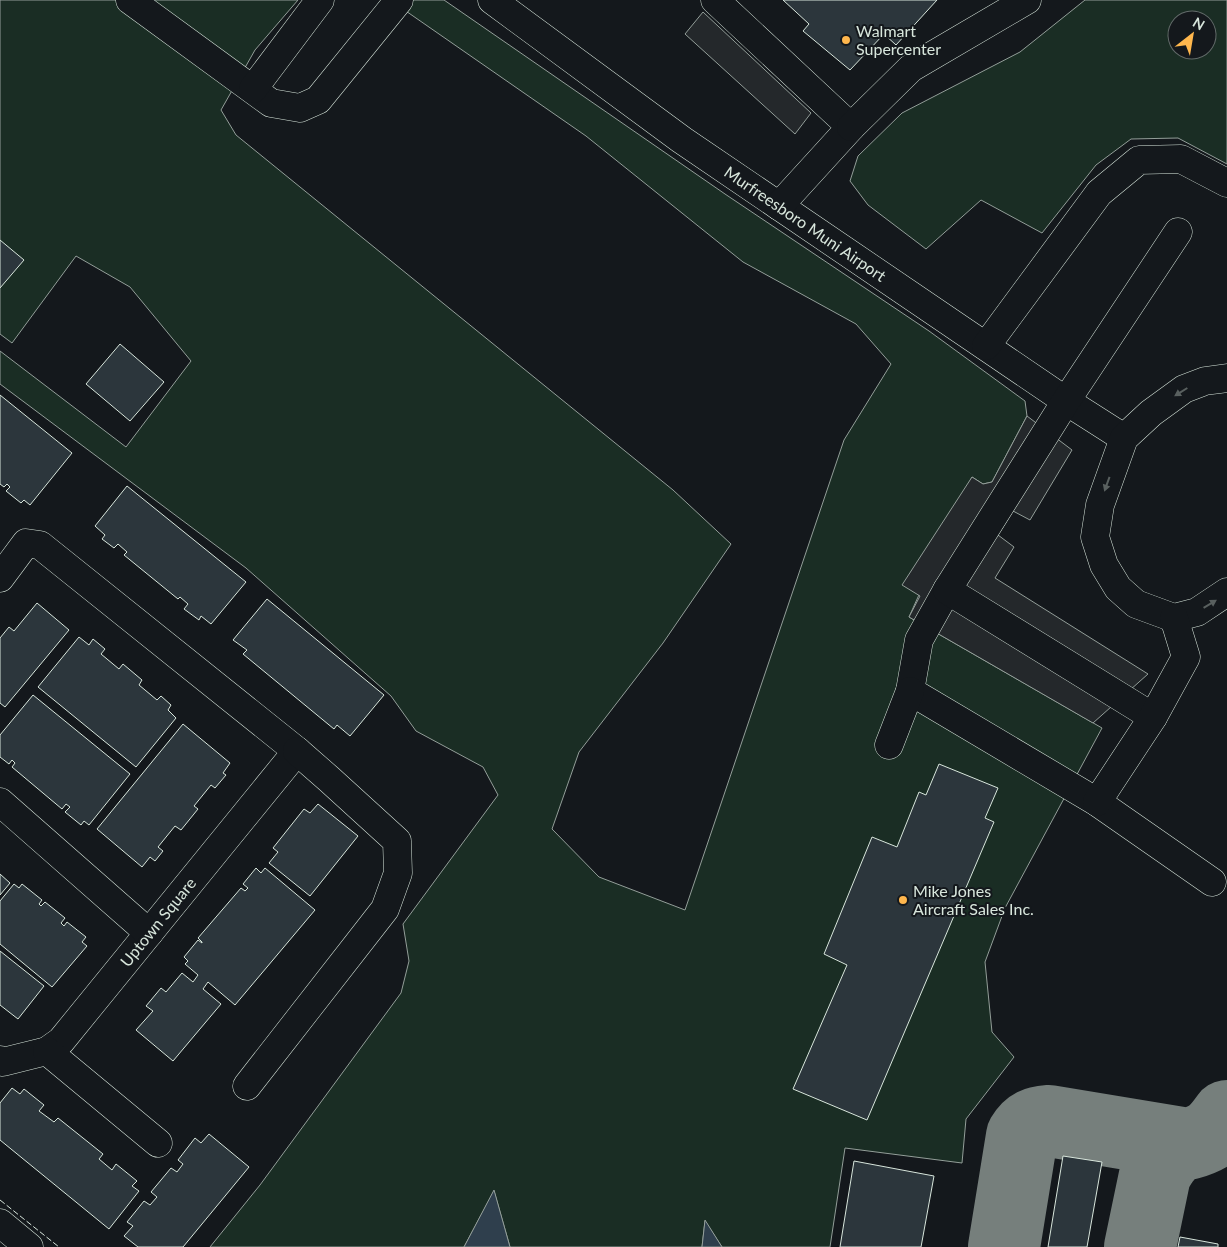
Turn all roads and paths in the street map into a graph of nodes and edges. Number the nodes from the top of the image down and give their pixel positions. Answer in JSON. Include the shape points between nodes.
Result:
{"nodes":[{"id":1,"x":130,"y":0,"type":"edge"},
{"id":2,"x":320,"y":0,"type":"edge"},
{"id":3,"x":399,"y":0,"type":"edge"},
{"id":4,"x":492,"y":0,"type":"edge"},
{"id":5,"x":715,"y":0,"type":"edge"},
{"id":6,"x":1026,"y":0,"type":"edge"},
{"id":7,"x":253,"y":89,"type":"junction"},
{"id":8,"x":851,"y":127,"type":"junction"},
{"id":9,"x":1227,"y":183,"type":"edge"},
{"id":10,"x":779,"y":206,"type":"junction"},
{"id":11,"x":1178,"y":232,"type":"dead end"},
{"id":12,"x":986,"y":346,"type":"junction"},
{"id":13,"x":1227,"y":378,"type":"edge"},
{"id":14,"x":1066,"y":401,"type":"junction"},
{"id":15,"x":1124,"y":438,"type":"junction"},
{"id":16,"x":8,"y":550,"type":"edge"},
{"id":17,"x":0,"y":578,"type":"edge"},
{"id":18,"x":946,"y":590,"type":"junction"},
{"id":19,"x":1227,"y":592,"type":"edge"},
{"id":20,"x":1174,"y":618,"type":"junction"},
{"id":21,"x":910,"y":691,"type":"junction"},
{"id":22,"x":1153,"y":717,"type":"junction"},
{"id":23,"x":889,"y":745,"type":"dead end"},
{"id":24,"x":297,"y":751,"type":"junction"},
{"id":25,"x":0,"y":802,"type":"edge"},
{"id":26,"x":1097,"y":802,"type":"junction"},
{"id":27,"x":1212,"y":882,"type":"dead end"},
{"id":28,"x":149,"y":932,"type":"junction"},
{"id":29,"x":46,"y":1052,"type":"junction"},
{"id":30,"x":0,"y":1060,"type":"edge"},
{"id":31,"x":247,"y":1086,"type":"dead end"},
{"id":32,"x":158,"y":1143,"type":"dead end"},
{"id":33,"x":0,"y":1223,"type":"edge"},
{"id":34,"x":29,"y":1247,"type":"edge"}],
"edges":[{"from":1,"to":7,"type":"street"},
{"from":2,"to":7,"type":"street"},
{"from":3,"to":7,"type":"street","via":[[318,100],[300,108],[271,103]]},
{"from":4,"to":10,"type":"street","name":"Murfreesboro Muni Airport","via":[[682,140]]},
{"from":5,"to":8,"type":"street"},
{"from":6,"to":8,"type":"street","via":[[911,68]]},
{"from":8,"to":10,"type":"street"},
{"from":9,"to":12,"type":"street","via":[[1181,160],[1139,160],[1099,192]]},
{"from":10,"to":12,"type":"street","name":"Murfreesboro Muni Airport"},
{"from":11,"to":14,"type":"street"},
{"from":12,"to":14,"type":"street","name":"Murfreesboro Muni Airport"},
{"from":13,"to":15,"type":"street","one_way":true,"via":[[1205,381],[1184,389]]},
{"from":14,"to":15,"type":"street","name":"Murfreesboro Muni Airport"},
{"from":14,"to":18,"type":"street"},
{"from":15,"to":20,"type":"street","one_way":true,"via":[[1100,505],[1095,536],[1104,565],[1118,588],[1136,604]]},
{"from":16,"to":17,"type":"street"},
{"from":16,"to":24,"type":"street","via":[[26,543],[40,545]]},
{"from":18,"to":21,"type":"street","via":[[919,640]]},
{"from":18,"to":22,"type":"street"},
{"from":20,"to":19,"type":"street","one_way":true,"via":[[1197,612]]},
{"from":20,"to":22,"type":"street","via":[[1186,657]]},
{"from":21,"to":23,"type":"street"},
{"from":21,"to":26,"type":"street"},
{"from":22,"to":26,"type":"street"},
{"from":24,"to":28,"type":"street","name":"Uptown Square"},
{"from":24,"to":31,"type":"street","via":[[396,841],[398,873],[385,909]]},
{"from":25,"to":28,"type":"street"},
{"from":26,"to":27,"type":"street"},
{"from":28,"to":29,"type":"street","name":"Uptown Square","via":[[61,1041]]},
{"from":29,"to":30,"type":"street","name":"Uptown Square"},
{"from":29,"to":32,"type":"street"},
{"from":33,"to":34,"type":"street"}]}
